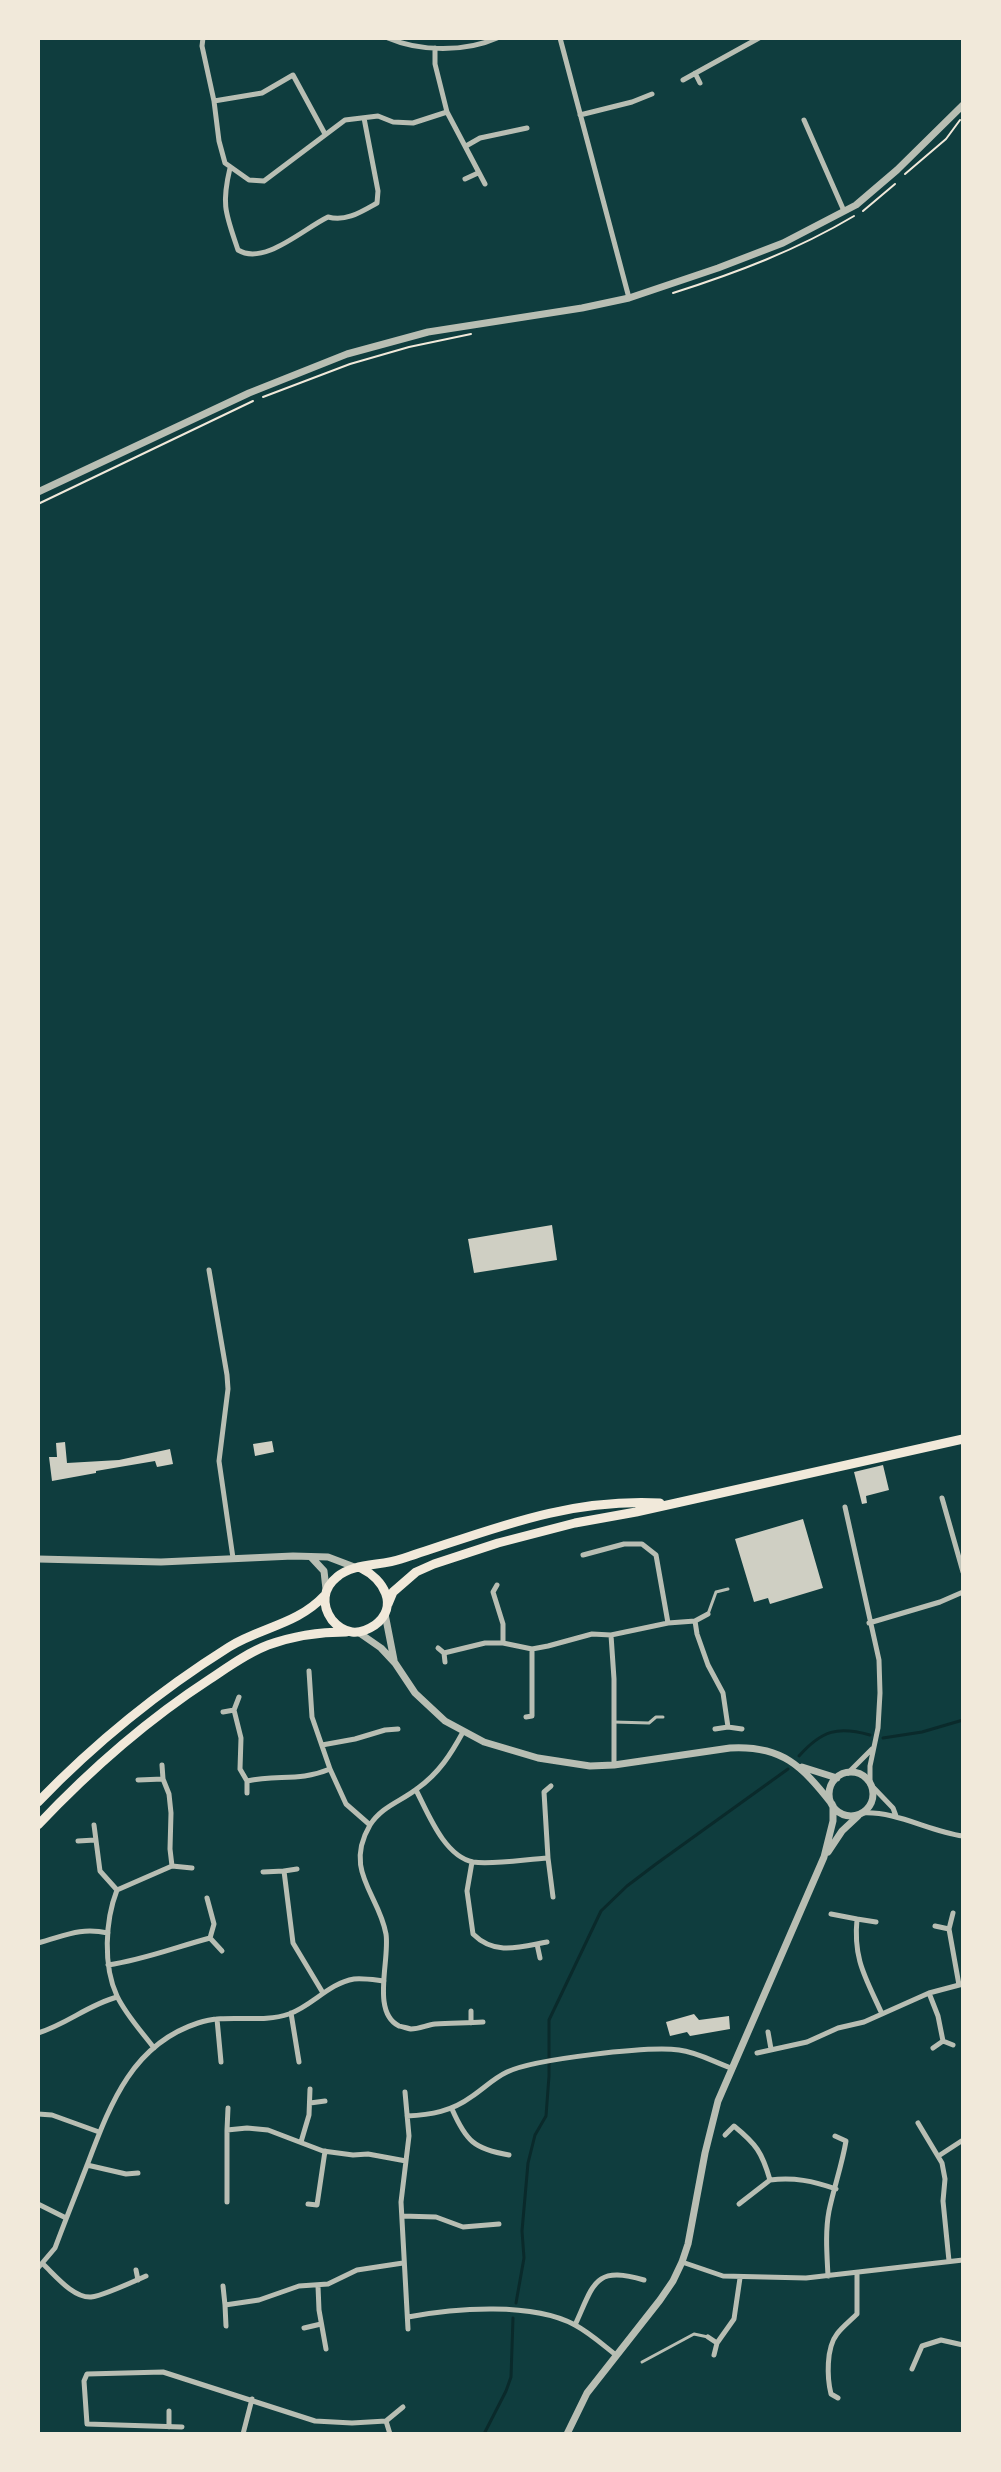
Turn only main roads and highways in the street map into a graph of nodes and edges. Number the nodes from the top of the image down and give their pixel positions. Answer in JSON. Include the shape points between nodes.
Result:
{"nodes":[{"id":1,"x":963,"y":1439,"type":"edge"},
{"id":2,"x":668,"y":1503,"type":"junction"},
{"id":3,"x":359,"y":1568,"type":"junction"},
{"id":4,"x":326,"y":1592,"type":"junction"},
{"id":5,"x":386,"y":1608,"type":"junction"},
{"id":6,"x":354,"y":1632,"type":"junction"},
{"id":7,"x":38,"y":1802,"type":"edge"},
{"id":8,"x":38,"y":1825,"type":"edge"}],
"edges":[{"from":1,"to":2,"type":"main road"},
{"from":2,"to":3,"type":"main road","via":[[545,1513]]},
{"from":2,"to":5,"type":"main road","via":[[498,1543],[434,1564],[407,1579]]},
{"from":3,"to":4,"type":"main road","via":[[336,1577]]},
{"from":3,"to":5,"type":"main road","via":[[380,1581]]},
{"from":4,"to":6,"type":"main road","via":[[331,1618]]},
{"from":4,"to":7,"type":"main road","via":[[306,1613],[246,1637],[175,1683]]},
{"from":5,"to":6,"type":"main road","via":[[372,1627]]},
{"from":6,"to":8,"type":"main road","via":[[293,1637],[235,1662],[149,1722]]}]}
